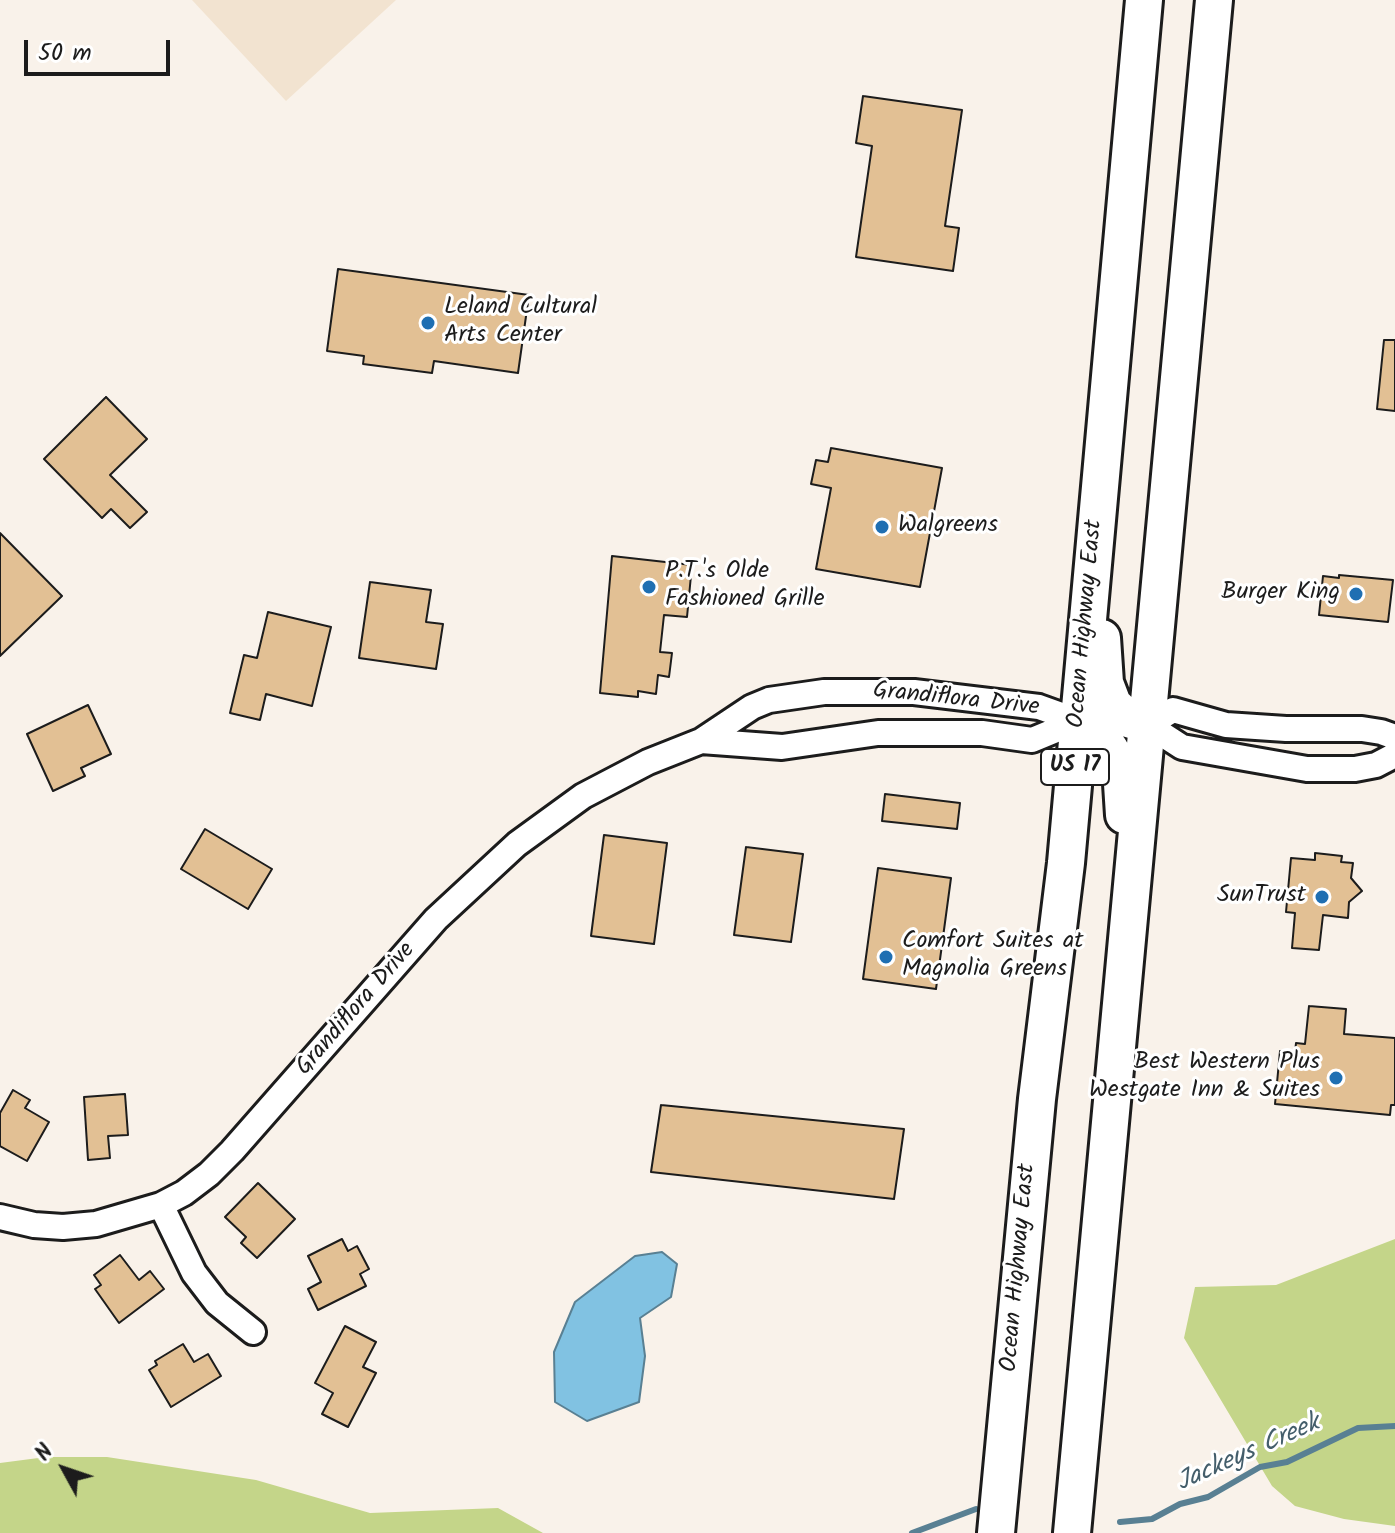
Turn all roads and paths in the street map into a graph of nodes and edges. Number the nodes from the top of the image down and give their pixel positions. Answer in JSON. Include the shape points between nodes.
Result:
{"nodes":[{"id":1,"x":1144,"y":0,"type":"edge"},
{"id":2,"x":1214,"y":0,"type":"edge"},
{"id":3,"x":1097,"y":509,"type":"junction"},
{"id":4,"x":1078,"y":721,"type":"junction"},
{"id":5,"x":1148,"y":725,"type":"junction"},
{"id":6,"x":1395,"y":737,"type":"edge"},
{"id":7,"x":701,"y":741,"type":"junction"},
{"id":8,"x":1395,"y":755,"type":"edge"},
{"id":9,"x":1130,"y":924,"type":"junction"},
{"id":10,"x":161,"y":1205,"type":"junction"},
{"id":11,"x":0,"y":1217,"type":"edge"},
{"id":12,"x":253,"y":1332,"type":"dead end"},
{"id":13,"x":996,"y":1533,"type":"edge"},
{"id":14,"x":1072,"y":1533,"type":"edge"}],
"edges":[{"from":1,"to":3,"type":"highway","name":"Ocean Highway East","number":"US 17"},
{"from":2,"to":5,"type":"highway","number":"US 17"},
{"from":3,"to":4,"type":"highway","name":"Ocean Highway East","number":"US 17"},
{"from":3,"to":5,"type":"highway","via":[[1105,683],[1119,712]]},
{"from":4,"to":7,"type":"street","name":"Grandiflora Drive","via":[[1032,740],[982,733],[878,733],[782,747]]},
{"from":4,"to":7,"type":"street","name":"Grandiflora Drive","via":[[1039,707],[914,692],[824,692],[752,707]]},
{"from":4,"to":9,"type":"highway","via":[[1095,732],[1121,768]]},
{"from":4,"to":13,"type":"highway","name":"Ocean Highway East","number":"US 17"},
{"from":5,"to":6,"type":"street","via":[[1173,710],[1226,725],[1362,729]]},
{"from":5,"to":8,"type":"street","via":[[1182,747],[1296,768],[1355,769]]},
{"from":5,"to":9,"type":"highway","number":"US 17"},
{"from":7,"to":10,"type":"street","name":"Grandiflora Drive","via":[[611,780],[517,844],[436,919],[232,1151],[209,1174]]},
{"from":9,"to":14,"type":"highway","number":"US 17"},
{"from":10,"to":11,"type":"street","name":"Grandiflora Drive","via":[[96,1224],[63,1227]]},
{"from":10,"to":12,"type":"street","via":[[194,1273],[217,1303]]}]}
